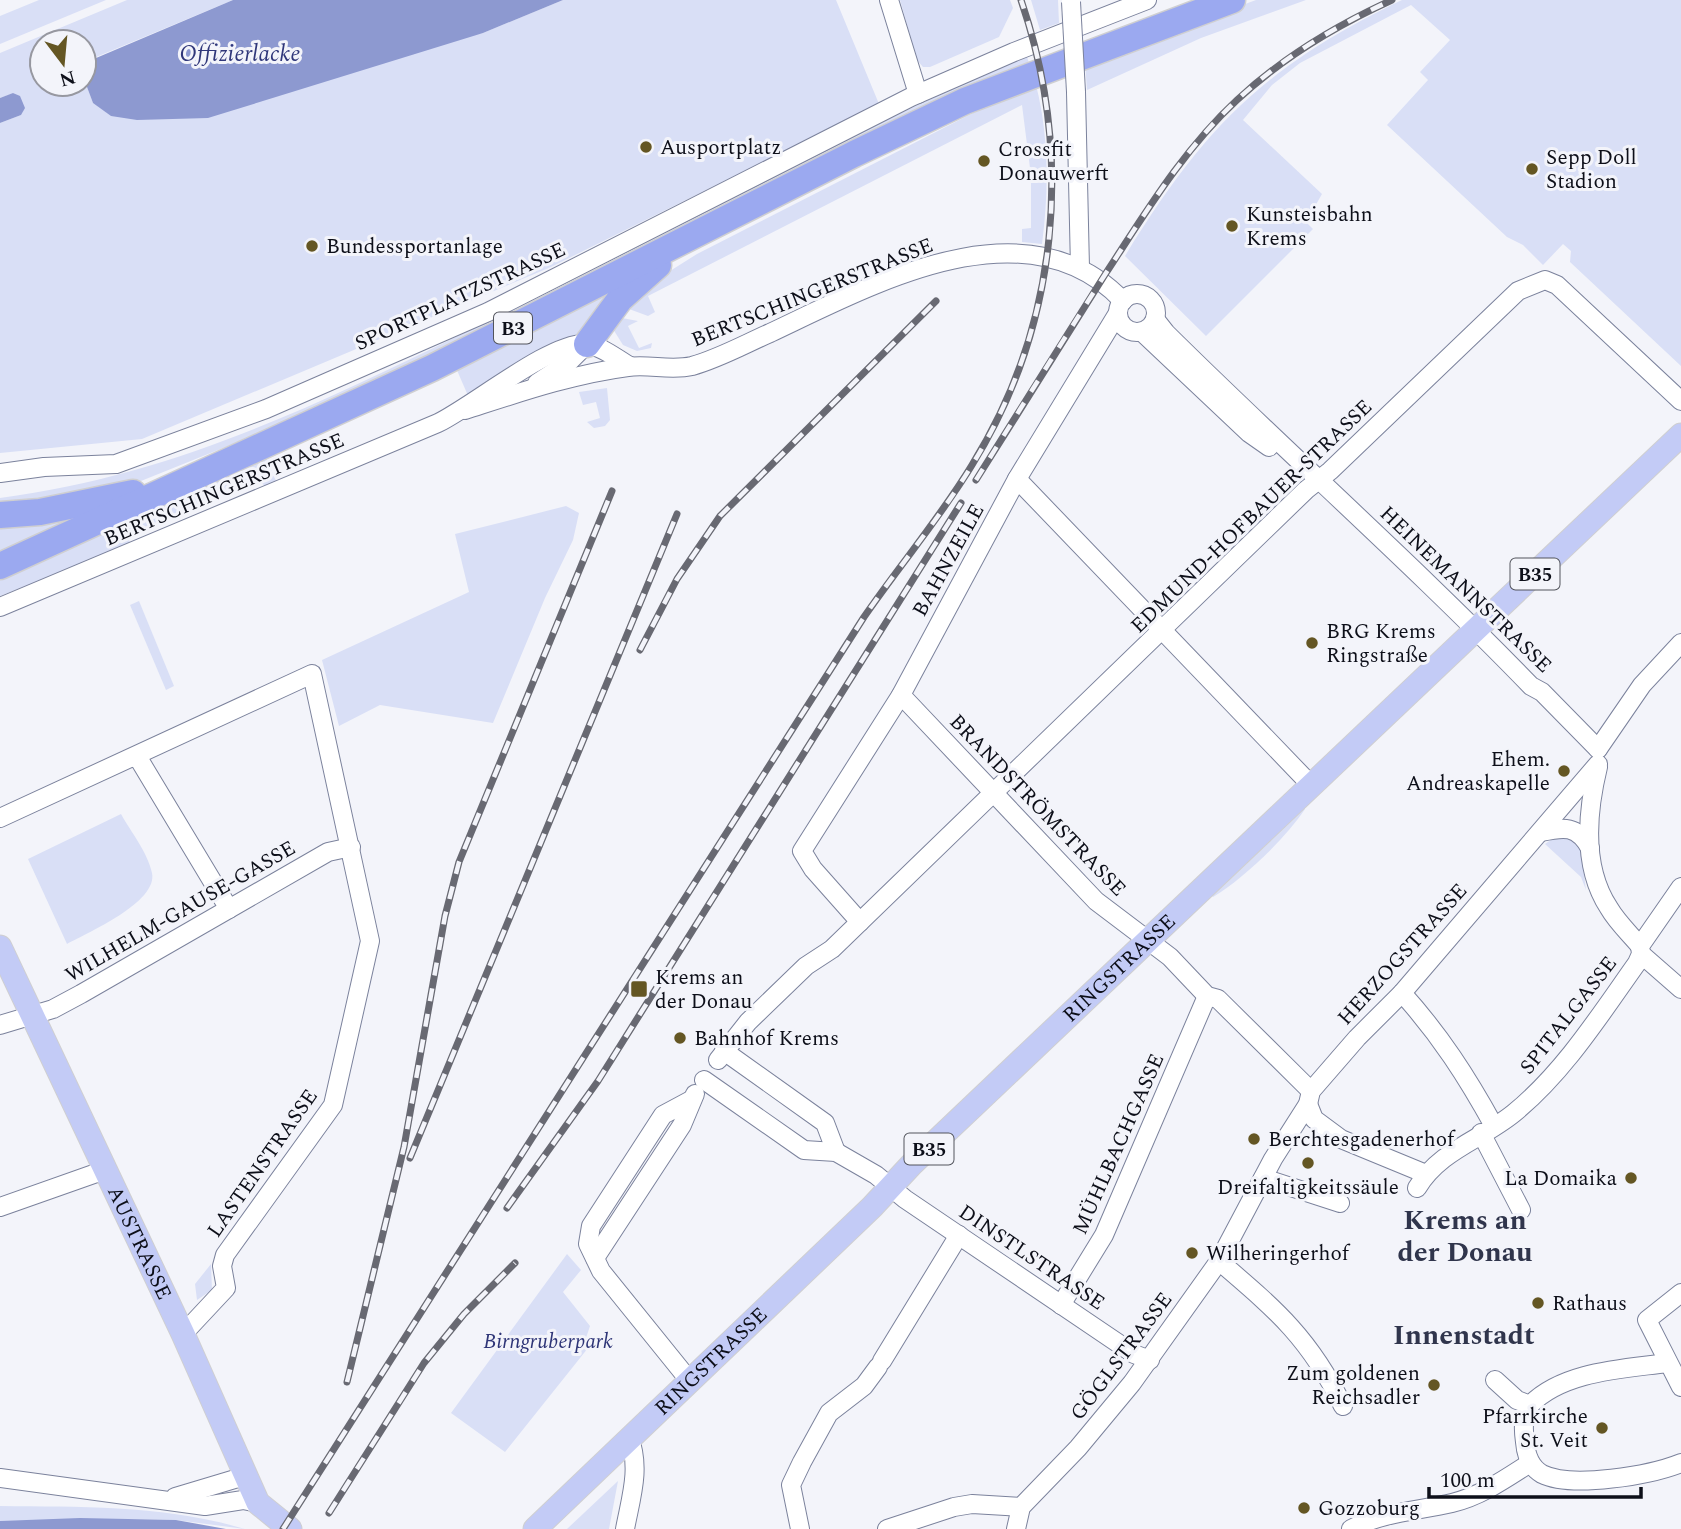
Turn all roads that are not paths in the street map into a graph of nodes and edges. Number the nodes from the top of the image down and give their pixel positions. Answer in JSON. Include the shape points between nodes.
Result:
{"nodes":[{"id":1,"x":889,"y":0,"type":"edge"},
{"id":2,"x":1147,"y":0,"type":"edge"},
{"id":3,"x":1232,"y":0,"type":"edge"},
{"id":4,"x":1071,"y":1,"type":"edge"},
{"id":5,"x":918,"y":94,"type":"junction"},
{"id":6,"x":690,"y":238,"type":"junction"},
{"id":7,"x":1080,"y":268,"type":"junction"},
{"id":8,"x":1120,"y":307,"type":"junction"},
{"id":9,"x":1155,"y":319,"type":"junction"},
{"id":10,"x":1142,"y":332,"type":"junction"},
{"id":11,"x":587,"y":344,"type":"junction"},
{"id":12,"x":630,"y":366,"type":"junction"},
{"id":13,"x":522,"y":392,"type":"junction"},
{"id":14,"x":1681,"y":401,"type":"edge"},
{"id":15,"x":465,"y":410,"type":"junction"},
{"id":16,"x":1681,"y":435,"type":"edge"},
{"id":17,"x":1301,"y":463,"type":"junction"},
{"id":18,"x":0,"y":473,"type":"edge"},
{"id":19,"x":1017,"y":479,"type":"junction"},
{"id":20,"x":193,"y":480,"type":"junction"},
{"id":21,"x":1320,"y":480,"type":"junction"},
{"id":22,"x":0,"y":515,"type":"edge"},
{"id":23,"x":0,"y":566,"type":"edge"},
{"id":24,"x":0,"y":607,"type":"edge"},
{"id":25,"x":1163,"y":631,"type":"junction"},
{"id":26,"x":1475,"y":631,"type":"junction"},
{"id":27,"x":1681,"y":643,"type":"edge"},
{"id":28,"x":901,"y":695,"type":"junction"},
{"id":29,"x":134,"y":757,"type":"junction"},
{"id":30,"x":1598,"y":757,"type":"junction"},
{"id":31,"x":1305,"y":779,"type":"junction"},
{"id":32,"x":996,"y":794,"type":"junction"},
{"id":33,"x":0,"y":818,"type":"edge"},
{"id":34,"x":1541,"y":832,"type":"junction"},
{"id":35,"x":351,"y":847,"type":"junction"},
{"id":36,"x":1590,"y":848,"type":"junction"},
{"id":37,"x":1681,"y":887,"type":"edge"},
{"id":38,"x":229,"y":909,"type":"junction"},
{"id":39,"x":860,"y":922,"type":"junction"},
{"id":40,"x":1147,"y":942,"type":"junction"},
{"id":41,"x":0,"y":947,"type":"edge"},
{"id":42,"x":1640,"y":950,"type":"junction"},
{"id":43,"x":1681,"y":989,"type":"edge"},
{"id":44,"x":1402,"y":993,"type":"junction"},
{"id":45,"x":1207,"y":996,"type":"junction"},
{"id":46,"x":32,"y":1014,"type":"junction"},
{"id":47,"x":0,"y":1025,"type":"edge"},
{"id":48,"x":714,"y":1066,"type":"junction"},
{"id":49,"x":1310,"y":1098,"type":"junction"},
{"id":50,"x":1488,"y":1130,"type":"junction"},
{"id":51,"x":836,"y":1152,"type":"junction"},
{"id":52,"x":105,"y":1170,"type":"junction"},
{"id":53,"x":1263,"y":1178,"type":"junction"},
{"id":54,"x":1421,"y":1181,"type":"joint"},
{"id":55,"x":890,"y":1187,"type":"junction"},
{"id":56,"x":1340,"y":1203,"type":"dead end"},
{"id":57,"x":0,"y":1207,"type":"edge"},
{"id":58,"x":1521,"y":1210,"type":"dead end"},
{"id":59,"x":959,"y":1235,"type":"junction"},
{"id":60,"x":1219,"y":1261,"type":"junction"},
{"id":61,"x":1681,"y":1293,"type":"edge"},
{"id":62,"x":1061,"y":1304,"type":"junction"},
{"id":63,"x":183,"y":1334,"type":"junction"},
{"id":64,"x":1150,"y":1360,"type":"junction"},
{"id":65,"x":1667,"y":1363,"type":"junction"},
{"id":66,"x":689,"y":1380,"type":"junction"},
{"id":67,"x":1495,"y":1380,"type":"dead end"},
{"id":68,"x":1681,"y":1387,"type":"edge"},
{"id":69,"x":1530,"y":1405,"type":"junction"},
{"id":70,"x":1343,"y":1406,"type":"dead end"},
{"id":71,"x":629,"y":1437,"type":"junction"},
{"id":72,"x":1530,"y":1463,"type":"junction"},
{"id":73,"x":1681,"y":1463,"type":"edge"},
{"id":74,"x":245,"y":1476,"type":"junction"},
{"id":75,"x":0,"y":1478,"type":"edge"},
{"id":76,"x":168,"y":1499,"type":"junction"},
{"id":77,"x":258,"y":1503,"type":"junction"},
{"id":78,"x":1021,"y":1507,"type":"junction"},
{"id":79,"x":290,"y":1529,"type":"edge"},
{"id":80,"x":535,"y":1529,"type":"edge"},
{"id":81,"x":625,"y":1529,"type":"edge"},
{"id":82,"x":800,"y":1529,"type":"edge"},
{"id":83,"x":887,"y":1529,"type":"edge"},
{"id":84,"x":1016,"y":1529,"type":"edge"},
{"id":85,"x":1351,"y":1529,"type":"edge"}],
"edges":[{"from":1,"to":5,"type":"street"},
{"from":2,"to":5,"type":"street","name":"SPORTPLATZSTRASSE"},
{"from":3,"to":6,"type":"highway","number":"B3","via":[[965,101]]},
{"from":4,"to":7,"type":"street","bridge":true},
{"from":5,"to":18,"type":"street","name":"SPORTPLATZSTRASSE","via":[[488,312],[266,409],[116,464]]},
{"from":6,"to":11,"type":"highway","via":[[620,299]]},
{"from":6,"to":20,"type":"highway","number":"B3","via":[[432,368]]},
{"from":7,"to":8,"type":"street","name":"BERTSCHINGERSTRASSE","via":[[1109,286]]},
{"from":7,"to":12,"type":"street","name":"BERTSCHINGERSTRASSE","via":[[1037,256],[965,256],[865,290],[692,366]]},
{"from":8,"to":9,"type":"street","via":[[1135,295],[1143,295],[1154,304]]},
{"from":8,"to":10,"type":"street","via":[[1125,328]]},
{"from":8,"to":19,"type":"street","name":"BAHNZEILE"},
{"from":9,"to":10,"type":"street"},
{"from":9,"to":17,"type":"street","name":"HEINEMANNSTRASSE"},
{"from":10,"to":17,"type":"street","name":"HEINEMANNSTRASSE","via":[[1249,433]]},
{"from":11,"to":12,"type":"street","name":"BERTSCHINGERSTRASSE"},
{"from":11,"to":13,"type":"street","name":"BERTSCHINGERSTRASSE"},
{"from":11,"to":15,"type":"street","name":"BERTSCHINGERSTRASSE","via":[[549,355]]},
{"from":12,"to":13,"type":"street","name":"BERTSCHINGERSTRASSE"},
{"from":13,"to":15,"type":"street","name":"BERTSCHINGERSTRASSE"},
{"from":14,"to":21,"type":"street","name":"EDMUND-HOFBAUER-STRASSE","via":[[1557,285],[1545,280],[1518,291]]},
{"from":15,"to":24,"type":"street","name":"BERTSCHINGERSTRASSE"},
{"from":16,"to":26,"type":"main road","name":"RINGSTRASSE","number":"B35"},
{"from":17,"to":21,"type":"street","name":"HEINEMANNSTRASSE"},
{"from":19,"to":25,"type":"street"},
{"from":19,"to":28,"type":"street","name":"BAHNZEILE"},
{"from":20,"to":22,"type":"highway","number":"B3","via":[[90,504]]},
{"from":20,"to":23,"type":"highway","number":"B3"},
{"from":21,"to":25,"type":"street","name":"EDMUND-HOFBAUER-STRASSE"},
{"from":21,"to":26,"type":"street","name":"HEINEMANNSTRASSE"},
{"from":25,"to":31,"type":"street"},
{"from":25,"to":32,"type":"street","name":"EDMUND-HOFBAUER-STRASSE"},
{"from":26,"to":30,"type":"street","name":"HEINEMANNSTRASSE","via":[[1590,738]]},
{"from":26,"to":31,"type":"main road","name":"RINGSTRASSE","number":"B35"},
{"from":27,"to":30,"type":"street","name":"HERZOGSTRASSE","via":[[1642,685]]},
{"from":28,"to":32,"type":"street","name":"BRANDSTRÖMSTRASSE"},
{"from":28,"to":39,"type":"street","name":"BAHNZEILE","via":[[802,851]]},
{"from":29,"to":33,"type":"street"},
{"from":29,"to":35,"type":"street","name":"LASTENSTRASSE","via":[[312,674]]},
{"from":29,"to":38,"type":"street"},
{"from":30,"to":34,"type":"street","name":"HERZOGSTRASSE"},
{"from":30,"to":36,"type":"street"},
{"from":31,"to":40,"type":"main road","name":"RINGSTRASSE","number":"B35"},
{"from":32,"to":39,"type":"street","name":"EDMUND-HOFBAUER-STRASSE"},
{"from":32,"to":40,"type":"street","name":"BRANDSTRÖMSTRASSE","via":[[1096,901]]},
{"from":34,"to":36,"type":"street","via":[[1572,828]]},
{"from":34,"to":44,"type":"street","name":"HERZOGSTRASSE"},
{"from":35,"to":38,"type":"street","name":"WILHELM-GAUSE-GASSE","via":[[328,852]]},
{"from":35,"to":63,"type":"street","name":"LASTENSTRASSE","via":[[370,941],[333,1105],[225,1255],[226,1288]]},
{"from":36,"to":42,"type":"street","via":[[1601,894]]},
{"from":37,"to":42,"type":"street","name":"SPITALGASSE"},
{"from":38,"to":46,"type":"street","name":"WILHELM-GAUSE-GASSE","via":[[81,995]]},
{"from":39,"to":48,"type":"street","name":"EDMUND-HOFBAUER-STRASSE","via":[[748,1022]]},
{"from":40,"to":45,"type":"street","name":"BRANDSTRÖMSTRASSE","via":[[1170,957]]},
{"from":40,"to":55,"type":"main road","name":"RINGSTRASSE","number":"B35"},
{"from":41,"to":46,"type":"main road","name":"AUSTRASSE"},
{"from":42,"to":43,"type":"street"},
{"from":42,"to":50,"type":"street","name":"SPITALGASSE","via":[[1555,1072],[1513,1114]]},
{"from":44,"to":49,"type":"street","name":"HERZOGSTRASSE","via":[[1357,1038]]},
{"from":44,"to":50,"type":"street","via":[[1456,1059]]},
{"from":45,"to":49,"type":"street","name":"BRANDSTRÖMSTRASSE","via":[[1230,1010]]},
{"from":45,"to":62,"type":"street","name":"MÜHLBACHGASSE","via":[[1104,1235]]},
{"from":46,"to":47,"type":"street","name":"WILHELM-GAUSE-GASSE"},
{"from":46,"to":52,"type":"main road","name":"AUSTRASSE"},
{"from":48,"to":51,"type":"street","via":[[804,1150]]},
{"from":48,"to":51,"type":"street","via":[[825,1123]]},
{"from":48,"to":66,"type":"street","name":"EDMUND-HOFBAUER-STRASSE","via":[[691,1100],[682,1125],[595,1258]]},
{"from":49,"to":53,"type":"street","name":"HERZOGSTRASSE"},
{"from":49,"to":54,"type":"street","name":"BRANDSTRÖMSTRASSE","via":[[1314,1119],[1325,1128]]},
{"from":50,"to":54,"type":"street","name":"SPITALGASSE","via":[[1445,1156]]},
{"from":50,"to":58,"type":"street"},
{"from":51,"to":55,"type":"street","name":"DINSTLSTRASSE"},
{"from":52,"to":57,"type":"street"},
{"from":52,"to":63,"type":"main road","name":"AUSTRASSE"},
{"from":53,"to":56,"type":"street"},
{"from":53,"to":60,"type":"street","name":"GÖGLSTRASSE"},
{"from":55,"to":59,"type":"street","name":"DINSTLSTRASSE"},
{"from":55,"to":66,"type":"main road","name":"RINGSTRASSE","number":"B35"},
{"from":59,"to":62,"type":"street","name":"DINSTLSTRASSE"},
{"from":59,"to":82,"type":"street","via":[[864,1386],[828,1413],[791,1485]]},
{"from":60,"to":64,"type":"street","name":"GÖGLSTRASSE"},
{"from":60,"to":70,"type":"street","via":[[1299,1334],[1324,1367]]},
{"from":61,"to":65,"type":"street","via":[[1647,1320]]},
{"from":62,"to":64,"type":"street","name":"DINSTLSTRASSE"},
{"from":63,"to":74,"type":"main road","name":"AUSTRASSE"},
{"from":64,"to":78,"type":"street","name":"GÖGLSTRASSE","via":[[1078,1448]]},
{"from":65,"to":68,"type":"street"},
{"from":65,"to":69,"type":"street","via":[[1604,1371],[1553,1388]]},
{"from":66,"to":71,"type":"main road","name":"RINGSTRASSE","number":"B35"},
{"from":67,"to":69,"type":"street"},
{"from":69,"to":72,"type":"street","via":[[1523,1429]]},
{"from":71,"to":80,"type":"main road","number":"B35"},
{"from":71,"to":81,"type":"street","via":[[637,1471]]},
{"from":72,"to":73,"type":"street","via":[[1556,1478],[1593,1479],[1643,1475]]},
{"from":72,"to":85,"type":"street","via":[[1468,1498],[1400,1511]]},
{"from":74,"to":76,"type":"street"},
{"from":74,"to":77,"type":"main road","name":"AUSTRASSE"},
{"from":75,"to":76,"type":"street"},
{"from":76,"to":77,"type":"street","via":[[205,1506],[243,1500]]},
{"from":77,"to":79,"type":"main road","name":"AUSTRASSE"},
{"from":78,"to":83,"type":"street","via":[[972,1504]]},
{"from":78,"to":84,"type":"street"}]}
